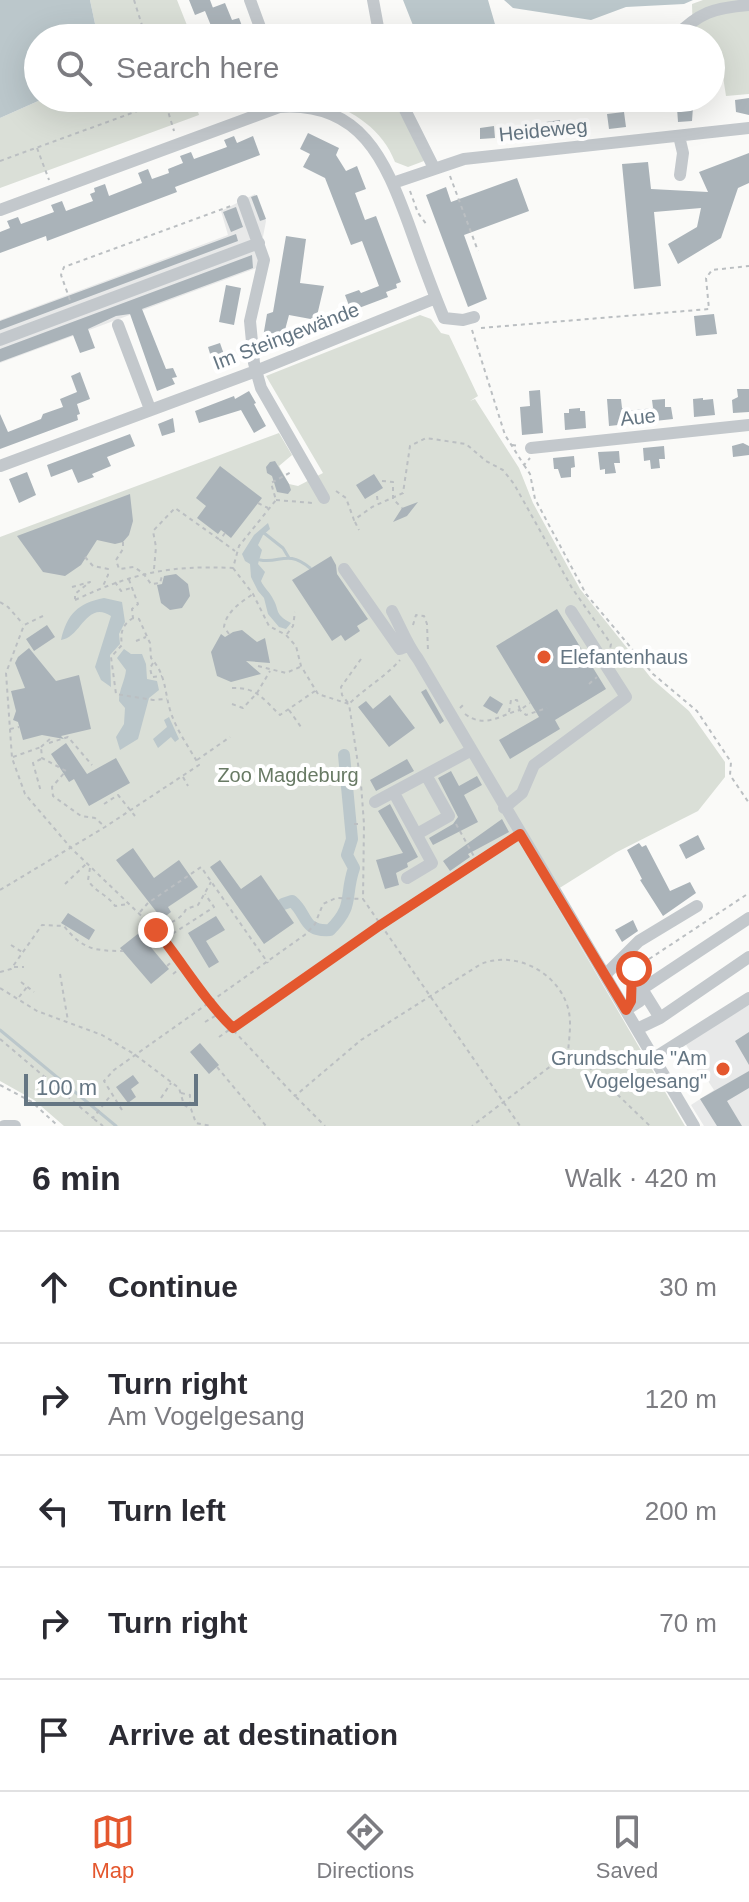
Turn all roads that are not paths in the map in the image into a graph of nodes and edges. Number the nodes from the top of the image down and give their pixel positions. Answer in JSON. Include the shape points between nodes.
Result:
{"nodes":[{"id":1,"x":250,"y":0,"type":"edge"},
{"id":2,"x":373,"y":0,"type":"edge"},
{"id":3,"x":749,"y":5,"type":"edge"},
{"id":4,"x":259,"y":24,"type":"edge"},
{"id":5,"x":377,"y":24,"type":"edge"},
{"id":6,"x":687,"y":24,"type":"edge"},
{"id":7,"x":253,"y":112,"type":"edge"},
{"id":8,"x":319,"y":112,"type":"edge"},
{"id":9,"x":407,"y":112,"type":"edge"},
{"id":10,"x":749,"y":128,"type":"edge"},
{"id":11,"x":679,"y":136,"type":"junction"},
{"id":12,"x":439,"y":166,"type":"junction"},
{"id":13,"x":680,"y":175,"type":"dead end"},
{"id":14,"x":399,"y":181,"type":"junction"},
{"id":15,"x":243,"y":201,"type":"road end"},
{"id":16,"x":0,"y":210,"type":"edge"},
{"id":17,"x":259,"y":243,"type":"junction"},
{"id":18,"x":436,"y":298,"type":"junction"},
{"id":19,"x":474,"y":317,"type":"dead end"},
{"id":20,"x":118,"y":325,"type":"dead end"},
{"id":21,"x":0,"y":340,"type":"edge"},
{"id":22,"x":256,"y":371,"type":"junction"},
{"id":23,"x":150,"y":409,"type":"junction"},
{"id":24,"x":749,"y":425,"type":"edge"},
{"id":25,"x":531,"y":448,"type":"road end"},
{"id":26,"x":0,"y":466,"type":"edge"},
{"id":27,"x":324,"y":498,"type":"road end"},
{"id":28,"x":344,"y":569,"type":"dead end"},
{"id":29,"x":392,"y":611,"type":"dead end"},
{"id":30,"x":571,"y":611,"type":"dead end"},
{"id":31,"x":408,"y":646,"type":"junction"},
{"id":32,"x":470,"y":751,"type":"junction"},
{"id":33,"x":426,"y":775,"type":"junction"},
{"id":34,"x":394,"y":793,"type":"junction"},
{"id":35,"x":375,"y":802,"type":"dead end"},
{"id":36,"x":504,"y":808,"type":"junction"},
{"id":37,"x":417,"y":834,"type":"junction"},
{"id":38,"x":407,"y":878,"type":"dead end"},
{"id":39,"x":697,"y":906,"type":"dead end"},
{"id":40,"x":749,"y":918,"type":"edge"},
{"id":41,"x":748,"y":959,"type":"edge"},
{"id":42,"x":605,"y":975,"type":"junction"},
{"id":43,"x":637,"y":988,"type":"junction"},
{"id":44,"x":749,"y":998,"type":"edge"},
{"id":45,"x":626,"y":1010,"type":"junction"},
{"id":46,"x":660,"y":1018,"type":"junction"},
{"id":47,"x":637,"y":1029,"type":"junction"},
{"id":48,"x":654,"y":1058,"type":"junction"},
{"id":49,"x":4,"y":1126,"type":"edge"},
{"id":50,"x":15,"y":1126,"type":"edge"},
{"id":51,"x":694,"y":1126,"type":"edge"}],
"edges":[{"from":1,"to":4,"type":"street"},
{"from":2,"to":5,"type":"street"},
{"from":3,"to":6,"type":"street","via":[[715,9]]},
{"from":7,"to":16,"type":"street"},
{"from":8,"to":14,"type":"street","via":[[348,124]]},
{"from":9,"to":12,"type":"street"},
{"from":10,"to":11,"type":"street","name":"Heideweg"},
{"from":11,"to":12,"type":"street","name":"Heideweg","via":[[483,156]]},
{"from":11,"to":13,"type":"street"},
{"from":12,"to":14,"type":"street","name":"Heideweg"},
{"from":14,"to":18,"type":"street"},
{"from":15,"to":17,"type":"street"},
{"from":17,"to":21,"type":"street"},
{"from":17,"to":22,"type":"street","via":[[264,266],[250,329]]},
{"from":18,"to":19,"type":"street","via":[[444,318]]},
{"from":18,"to":22,"type":"street","name":"Im Steingewände"},
{"from":20,"to":23,"type":"street"},
{"from":22,"to":23,"type":"street","name":"Im Steingewände"},
{"from":22,"to":27,"type":"street"},
{"from":23,"to":26,"type":"street","name":"Im Steingewände"},
{"from":24,"to":25,"type":"street","name":"Aue"},
{"from":28,"to":31,"type":"street","via":[[400,649]]},
{"from":29,"to":31,"type":"street"},
{"from":30,"to":36,"type":"street","via":[[626,697],[534,765],[522,793]]},
{"from":31,"to":32,"type":"street"},
{"from":32,"to":33,"type":"street"},
{"from":32,"to":36,"type":"street"},
{"from":33,"to":34,"type":"street"},
{"from":33,"to":37,"type":"street","via":[[449,816]]},
{"from":34,"to":35,"type":"street"},
{"from":34,"to":37,"type":"street"},
{"from":36,"to":42,"type":"street"},
{"from":37,"to":38,"type":"street","via":[[432,863]]},
{"from":39,"to":42,"type":"street","via":[[639,941]]},
{"from":40,"to":43,"type":"street"},
{"from":41,"to":46,"type":"street"},
{"from":42,"to":45,"type":"street"},
{"from":43,"to":45,"type":"street","via":[[640,1001]]},
{"from":43,"to":46,"type":"street"},
{"from":44,"to":48,"type":"street"},
{"from":45,"to":47,"type":"street"},
{"from":46,"to":47,"type":"street"},
{"from":47,"to":48,"type":"street"},
{"from":48,"to":51,"type":"street"},
{"from":49,"to":50,"type":"street"}]}
